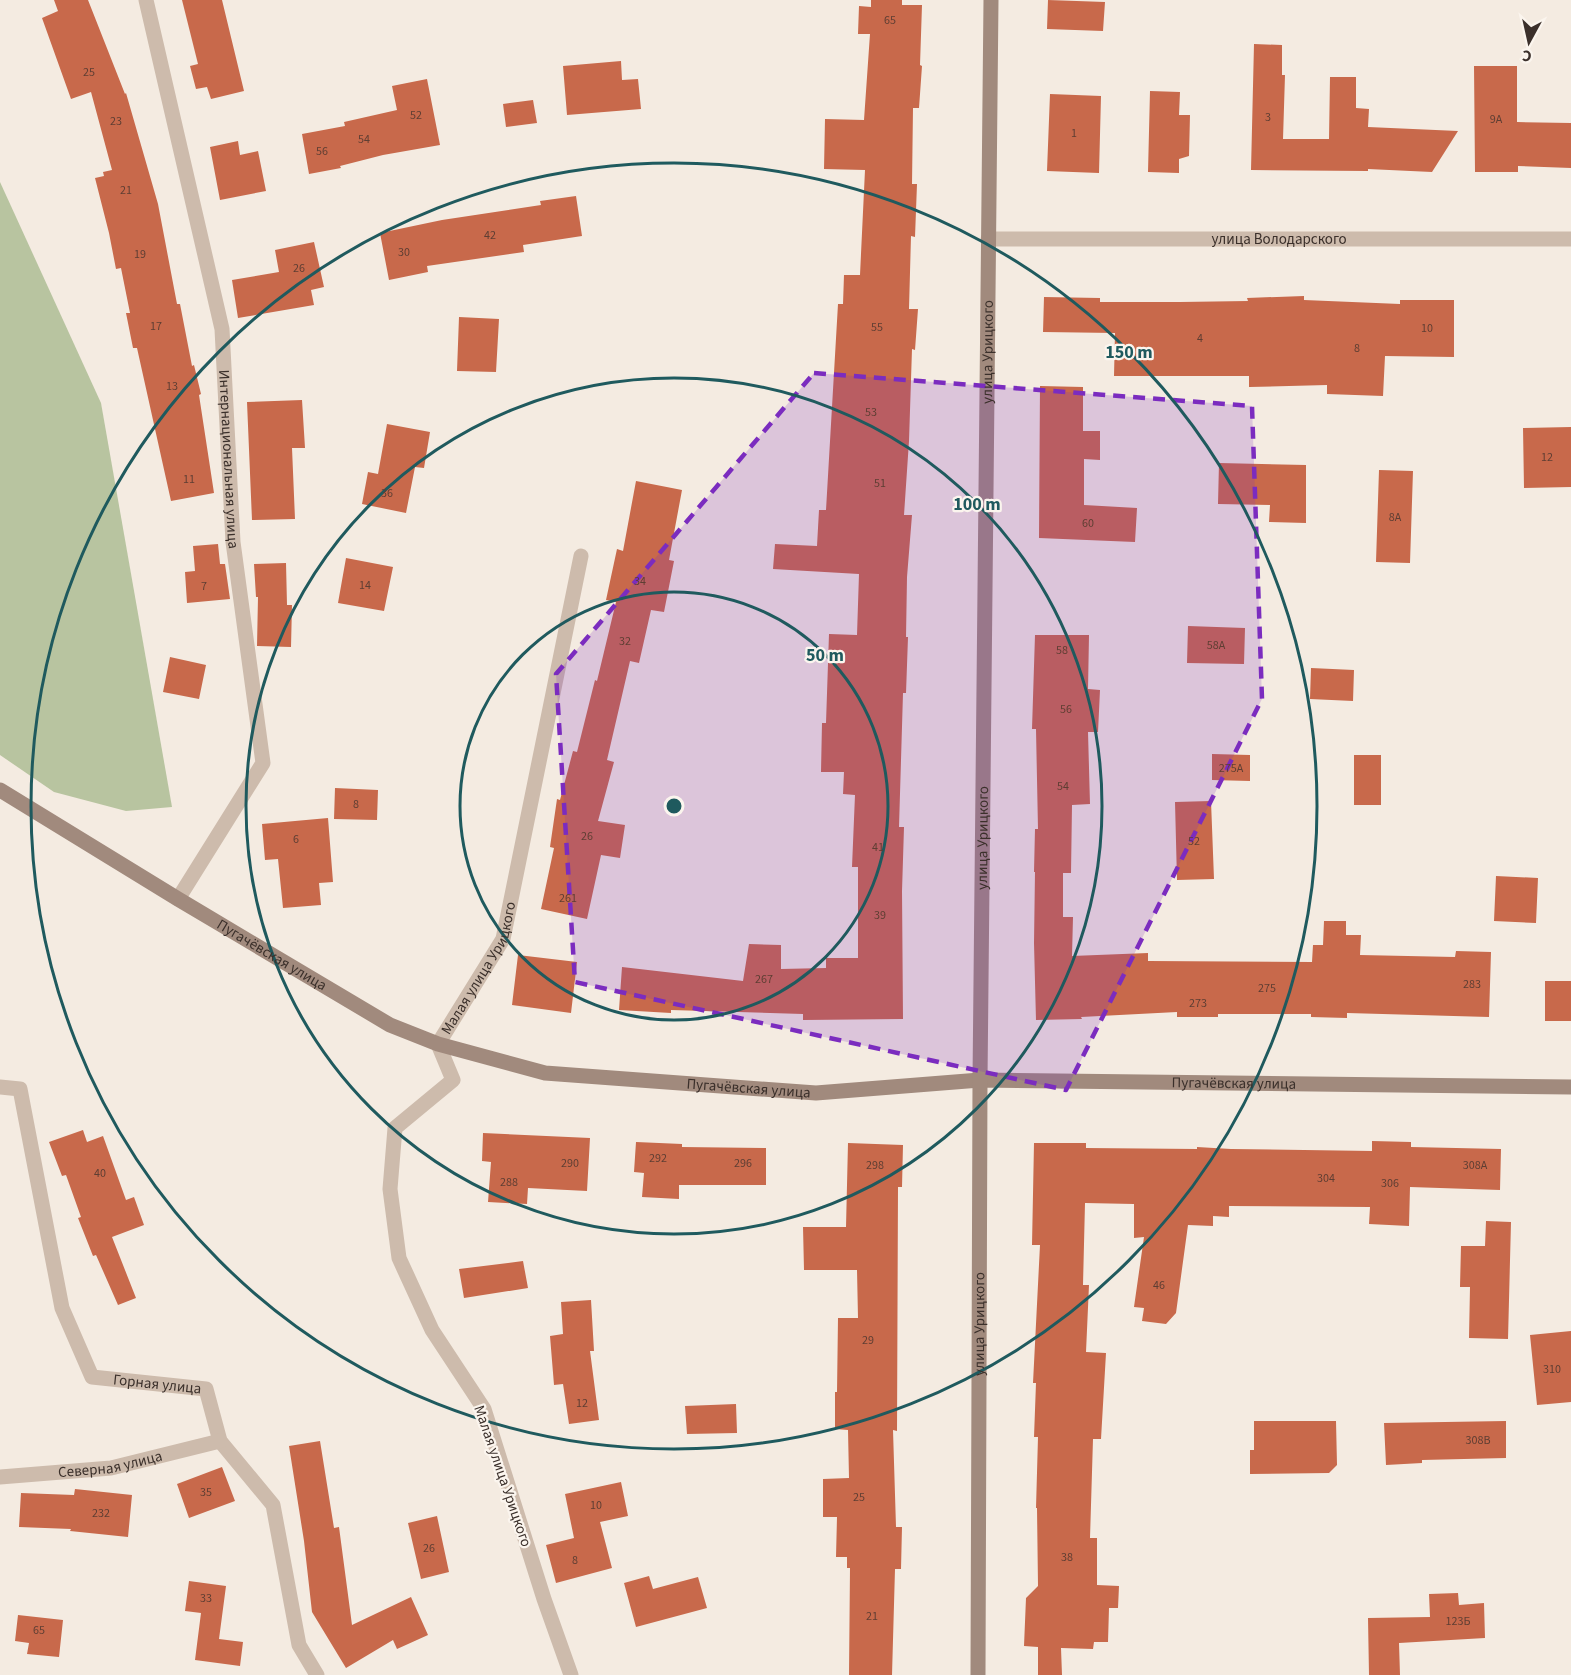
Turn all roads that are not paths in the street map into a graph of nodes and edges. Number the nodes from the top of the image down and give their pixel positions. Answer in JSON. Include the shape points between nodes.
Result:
{"nodes":[{"id":1,"x":146,"y":0,"type":"edge"},
{"id":2,"x":991,"y":0,"type":"edge"},
{"id":3,"x":1571,"y":238,"type":"edge"},
{"id":4,"x":988,"y":239,"type":"junction"},
{"id":5,"x":581,"y":556,"type":"dead end"},
{"id":6,"x":0,"y":789,"type":"edge"},
{"id":7,"x":178,"y":899,"type":"junction"},
{"id":8,"x":438,"y":1044,"type":"junction"},
{"id":9,"x":980,"y":1080,"type":"junction"},
{"id":10,"x":0,"y":1087,"type":"edge"},
{"id":11,"x":1571,"y":1088,"type":"edge"},
{"id":12,"x":220,"y":1441,"type":"junction"},
{"id":13,"x":0,"y":1477,"type":"edge"},
{"id":14,"x":317,"y":1675,"type":"edge"},
{"id":15,"x":571,"y":1675,"type":"edge"},
{"id":16,"x":978,"y":1675,"type":"edge"}],
"edges":[{"from":1,"to":7,"type":"street","name":"Интернациональная улица","via":[[222,329],[233,542],[263,763]]},
{"from":2,"to":4,"type":"street","name":"улица Урицкого"},
{"from":3,"to":4,"type":"street","name":"улица Володарского"},
{"from":4,"to":9,"type":"street","name":"улица Урицкого"},
{"from":5,"to":8,"type":"street","name":"Малая улица Урицкого","via":[[503,939]]},
{"from":6,"to":7,"type":"street","name":"Пугачёвская улица"},
{"from":7,"to":8,"type":"street","name":"Пугачёвская улица","via":[[390,1025]]},
{"from":8,"to":9,"type":"street","name":"Пугачёвская улица","via":[[545,1073],[816,1093]]},
{"from":8,"to":15,"type":"street","name":"Малая улица Урицкого","via":[[453,1080],[395,1128],[390,1189],[399,1258],[432,1330],[484,1409]]},
{"from":9,"to":11,"type":"street","name":"Пугачёвская улица"},
{"from":9,"to":16,"type":"street","name":"улица Урицкого"},
{"from":10,"to":12,"type":"street","name":"Горная улица","via":[[20,1089],[62,1308],[92,1377],[206,1389]]},
{"from":12,"to":13,"type":"street","name":"Северная улица","via":[[111,1468]]},
{"from":12,"to":14,"type":"street","name":"Горная улица","via":[[273,1505],[299,1645]]}]}
